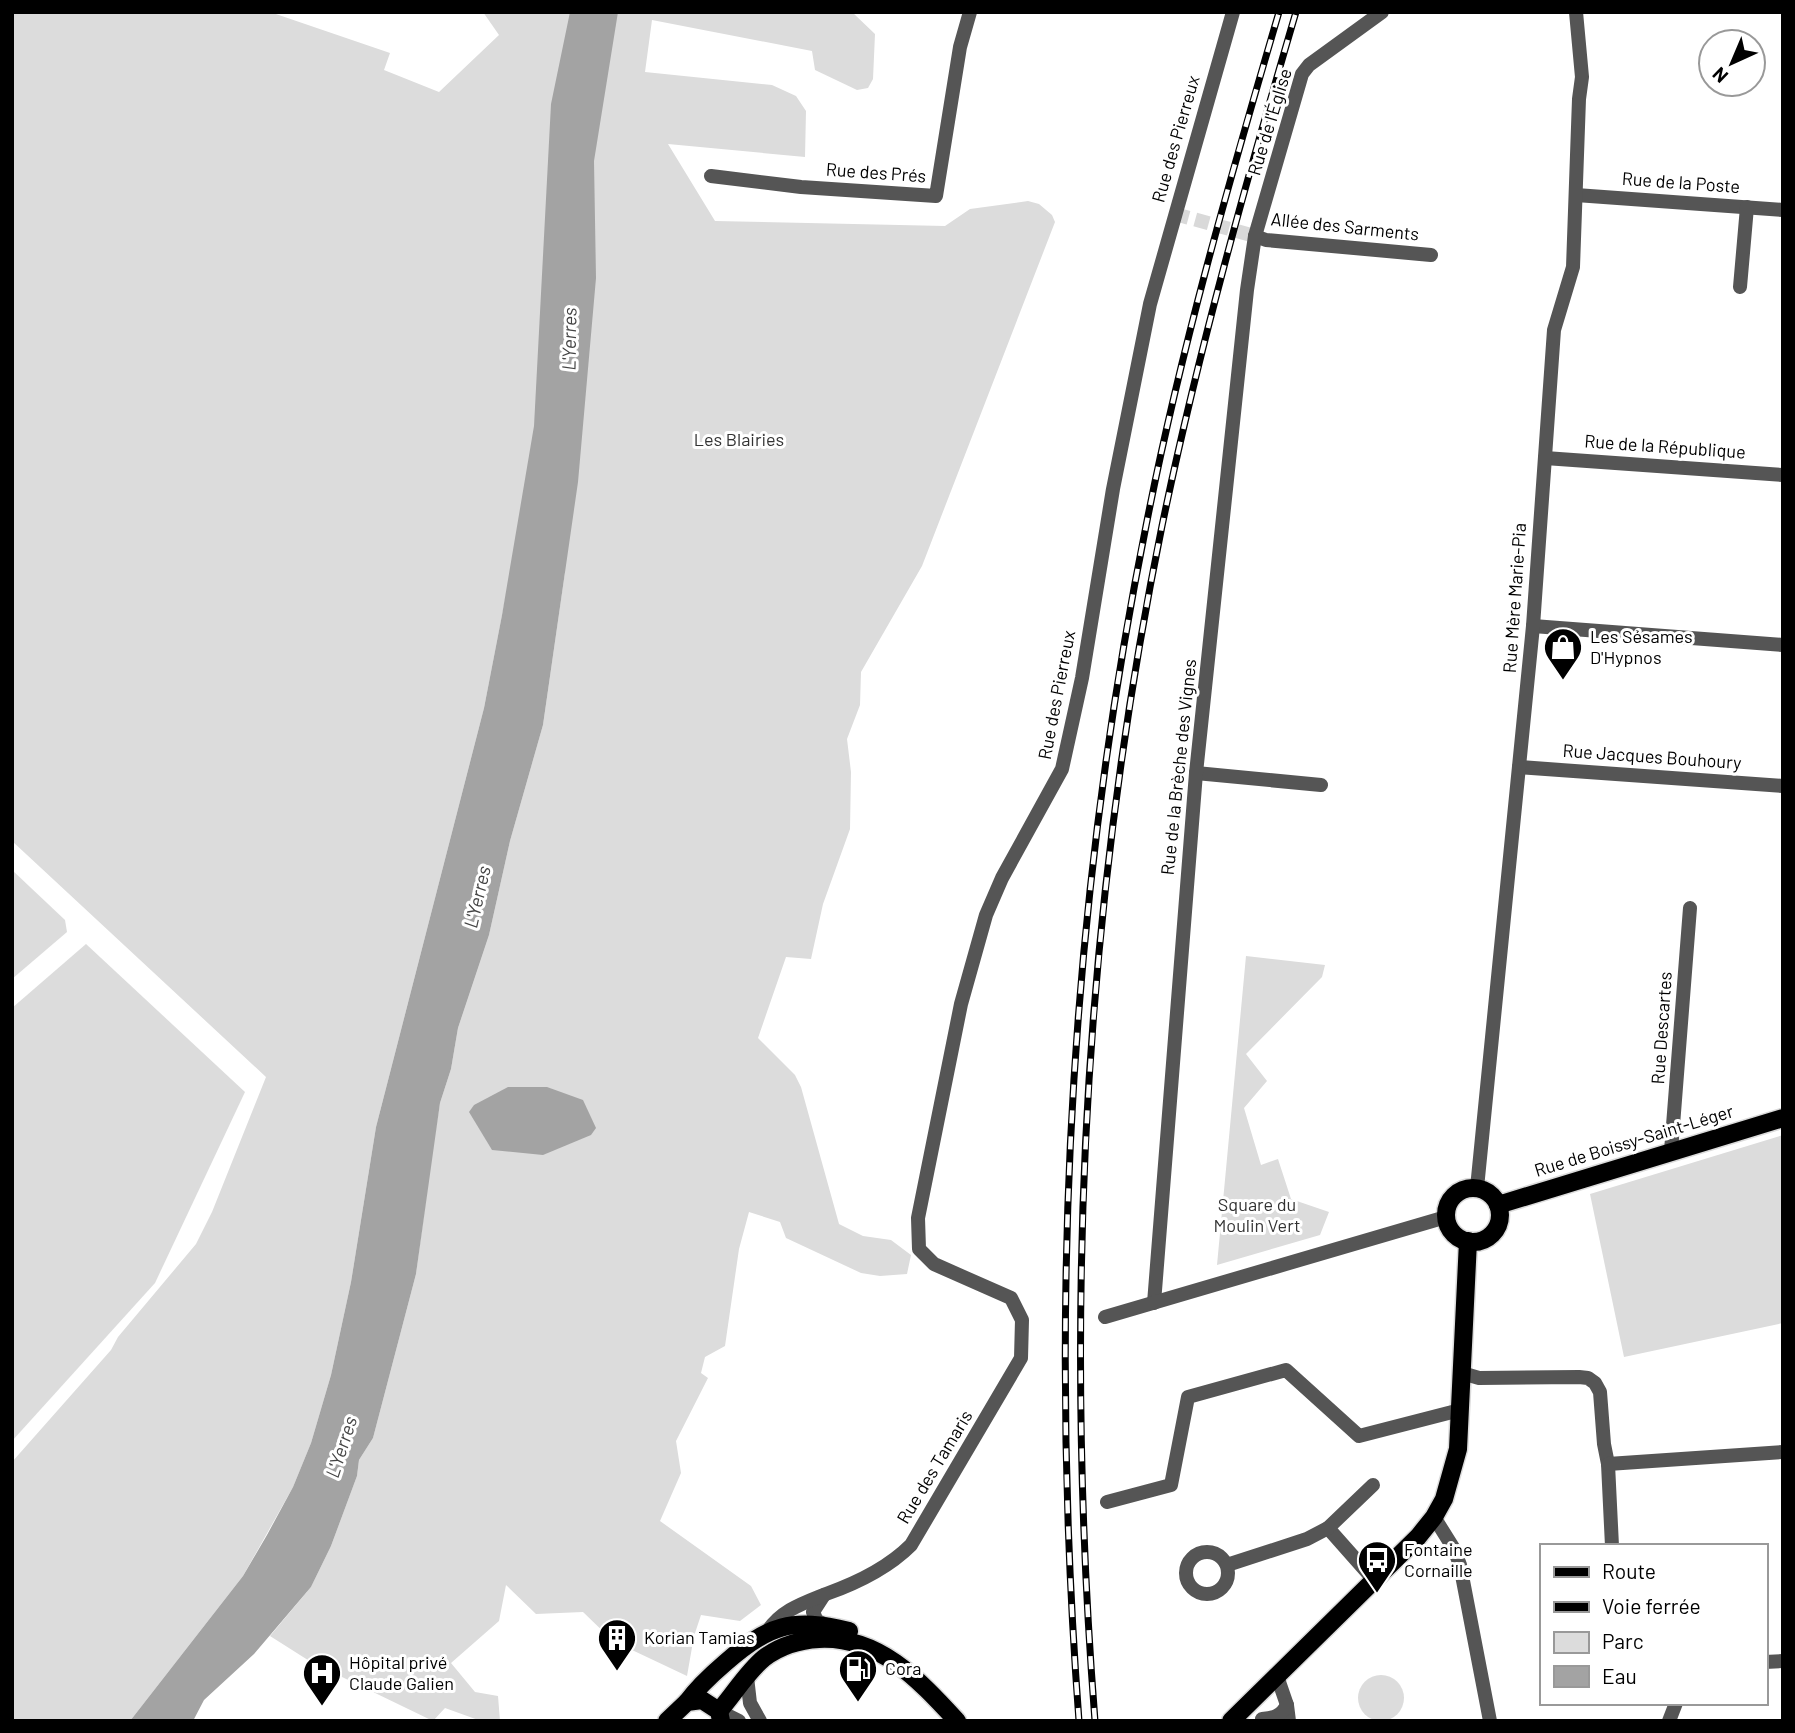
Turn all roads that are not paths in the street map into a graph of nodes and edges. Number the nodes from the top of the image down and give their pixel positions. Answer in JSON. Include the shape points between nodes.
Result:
{"nodes":[{"id":1,"x":970,"y":12,"type":"edge"},
{"id":2,"x":1233,"y":12,"type":"edge"},
{"id":3,"x":1382,"y":12,"type":"edge"},
{"id":4,"x":1576,"y":12,"type":"edge"},
{"id":5,"x":711,"y":176,"type":"dead end"},
{"id":6,"x":1576,"y":195,"type":"junction"},
{"id":7,"x":1747,"y":207,"type":"junction"},
{"id":8,"x":1783,"y":210,"type":"edge"},
{"id":9,"x":1255,"y":236,"type":"junction"},
{"id":10,"x":1431,"y":255,"type":"dead end"},
{"id":11,"x":1740,"y":287,"type":"dead end"},
{"id":12,"x":1545,"y":458,"type":"junction"},
{"id":13,"x":1783,"y":475,"type":"edge"},
{"id":14,"x":1533,"y":626,"type":"junction"},
{"id":15,"x":1783,"y":645,"type":"edge"},
{"id":16,"x":1519,"y":767,"type":"junction"},
{"id":17,"x":1196,"y":773,"type":"junction"},
{"id":18,"x":1321,"y":785,"type":"dead end"},
{"id":19,"x":1783,"y":786,"type":"edge"},
{"id":20,"x":1690,"y":908,"type":"dead end"},
{"id":21,"x":1783,"y":1118,"type":"edge"},
{"id":22,"x":1671,"y":1151,"type":"junction"},
{"id":23,"x":1477,"y":1188,"type":"junction"},
{"id":24,"x":1498,"y":1205,"type":"junction"},
{"id":25,"x":1446,"y":1217,"type":"junction"},
{"id":26,"x":1468,"y":1241,"type":"junction"},
{"id":27,"x":1154,"y":1303,"type":"junction"},
{"id":28,"x":1105,"y":1317,"type":"dead end"},
{"id":29,"x":1021,"y":1358,"type":"joint"},
{"id":30,"x":1462,"y":1373,"type":"junction"},
{"id":31,"x":1460,"y":1409,"type":"junction"},
{"id":32,"x":1783,"y":1452,"type":"edge"},
{"id":33,"x":1608,"y":1464,"type":"junction"},
{"id":34,"x":1373,"y":1485,"type":"dead end"},
{"id":35,"x":1107,"y":1502,"type":"dead end"},
{"id":36,"x":1434,"y":1517,"type":"junction"},
{"id":37,"x":1328,"y":1528,"type":"junction"},
{"id":38,"x":1612,"y":1544,"type":"edge"},
{"id":39,"x":1227,"y":1564,"type":"dead end"},
{"id":40,"x":1374,"y":1580,"type":"junction"},
{"id":41,"x":824,"y":1595,"type":"junction"},
{"id":42,"x":829,"y":1626,"type":"junction"},
{"id":43,"x":767,"y":1632,"type":"junction"},
{"id":44,"x":1277,"y":1676,"type":"junction"},
{"id":45,"x":747,"y":1677,"type":"junction"},
{"id":46,"x":929,"y":1690,"type":"junction"},
{"id":47,"x":687,"y":1702,"type":"junction"},
{"id":48,"x":1287,"y":1705,"type":"junction"},
{"id":49,"x":720,"y":1716,"type":"edge"},
{"id":50,"x":1236,"y":1716,"type":"edge"},
{"id":51,"x":1263,"y":1720,"type":"edge"},
{"id":52,"x":667,"y":1721,"type":"edge"},
{"id":53,"x":739,"y":1721,"type":"edge"},
{"id":54,"x":760,"y":1721,"type":"edge"},
{"id":55,"x":957,"y":1721,"type":"edge"},
{"id":56,"x":1289,"y":1721,"type":"edge"},
{"id":57,"x":1490,"y":1721,"type":"edge"}],
"edges":[{"from":1,"to":5,"type":"street","name":"Rue des Prés","via":[[936,196]]},
{"from":2,"to":29,"type":"street","name":"Rue des Pierreux","via":[[1144,331],[1062,769],[986,915],[961,1004],[918,1218],[919,1249],[934,1264],[1011,1298],[1021,1320]]},
{"from":3,"to":9,"type":"street","name":"Rue de l'Église","via":[[1302,74]]},
{"from":4,"to":6,"type":"street","name":"Rue Mère Marie-Pia","via":[[1582,77]]},
{"from":6,"to":7,"type":"street","name":"Rue de la Poste"},
{"from":6,"to":12,"type":"street","name":"Rue Mère Marie-Pia","via":[[1573,267],[1555,330]]},
{"from":7,"to":8,"type":"street","name":"Rue de la Poste"},
{"from":7,"to":11,"type":"street"},
{"from":9,"to":10,"type":"street","name":"Allée des Sarments"},
{"from":9,"to":17,"type":"street","name":"Rue de la Brèche des Vignes"},
{"from":12,"to":13,"type":"street","name":"Rue de la République"},
{"from":12,"to":14,"type":"street","name":"Rue Mère Marie-Pia"},
{"from":14,"to":15,"type":"street"},
{"from":14,"to":16,"type":"street","name":"Rue Mère Marie-Pia"},
{"from":16,"to":19,"type":"street","name":"Rue Jacques Bouhoury"},
{"from":16,"to":23,"type":"street","name":"Rue Mère Marie-Pia"},
{"from":17,"to":18,"type":"street"},
{"from":17,"to":27,"type":"street","name":"Rue de la Brèche des Vignes"},
{"from":20,"to":22,"type":"street","name":"Rue Descartes"},
{"from":21,"to":22,"type":"main road","name":"Rue de Boissy-Saint-Léger"},
{"from":22,"to":24,"type":"main road","name":"Rue de Boissy-Saint-Léger"},
{"from":23,"to":24,"type":"main road"},
{"from":23,"to":25,"type":"main road","via":[[1454,1195]]},
{"from":24,"to":26,"type":"main road","via":[[1499,1221],[1490,1235]]},
{"from":25,"to":26,"type":"main road","via":[[1453,1233]]},
{"from":25,"to":27,"type":"street"},
{"from":26,"to":30,"type":"main road"},
{"from":27,"to":28,"type":"street"},
{"from":29,"to":41,"type":"street","name":"Rue des Tamaris","via":[[911,1545],[874,1573]]},
{"from":30,"to":31,"type":"main road"},
{"from":30,"to":33,"type":"street","via":[[1479,1378],[1588,1378],[1600,1392]]},
{"from":31,"to":35,"type":"street","via":[[1359,1436],[1286,1370],[1188,1397],[1171,1485]]},
{"from":31,"to":36,"type":"main road","via":[[1458,1449]]},
{"from":32,"to":33,"type":"street"},
{"from":33,"to":38,"type":"street"},
{"from":34,"to":37,"type":"street"},
{"from":36,"to":40,"type":"main road"},
{"from":36,"to":57,"type":"street","via":[[1460,1564]]},
{"from":37,"to":39,"type":"street"},
{"from":37,"to":40,"type":"street"},
{"from":40,"to":44,"type":"main road"},
{"from":41,"to":42,"type":"street","via":[[813,1612],[817,1621]]},
{"from":41,"to":43,"type":"street","name":"Rue des Tamaris","via":[[792,1608]]},
{"from":42,"to":43,"type":"main road","via":[[808,1624]]},
{"from":42,"to":46,"type":"main road","via":[[864,1636],[895,1654]]},
{"from":43,"to":47,"type":"main road","via":[[716,1671]]},
{"from":44,"to":48,"type":"street"},
{"from":44,"to":50,"type":"main road"},
{"from":45,"to":46,"type":"main road","via":[[776,1650],[810,1639],[832,1638],[888,1657]]},
{"from":45,"to":49,"type":"main road"},
{"from":45,"to":54,"type":"street","via":[[750,1703]]},
{"from":46,"to":55,"type":"main road"},
{"from":47,"to":49,"type":"main road","via":[[702,1700]]},
{"from":47,"to":52,"type":"main road"},
{"from":48,"to":51,"type":"street","via":[[1283,1713]]},
{"from":48,"to":56,"type":"street"},
{"from":49,"to":53,"type":"street"},
{"from":50,"to":51,"type":"street"}]}
